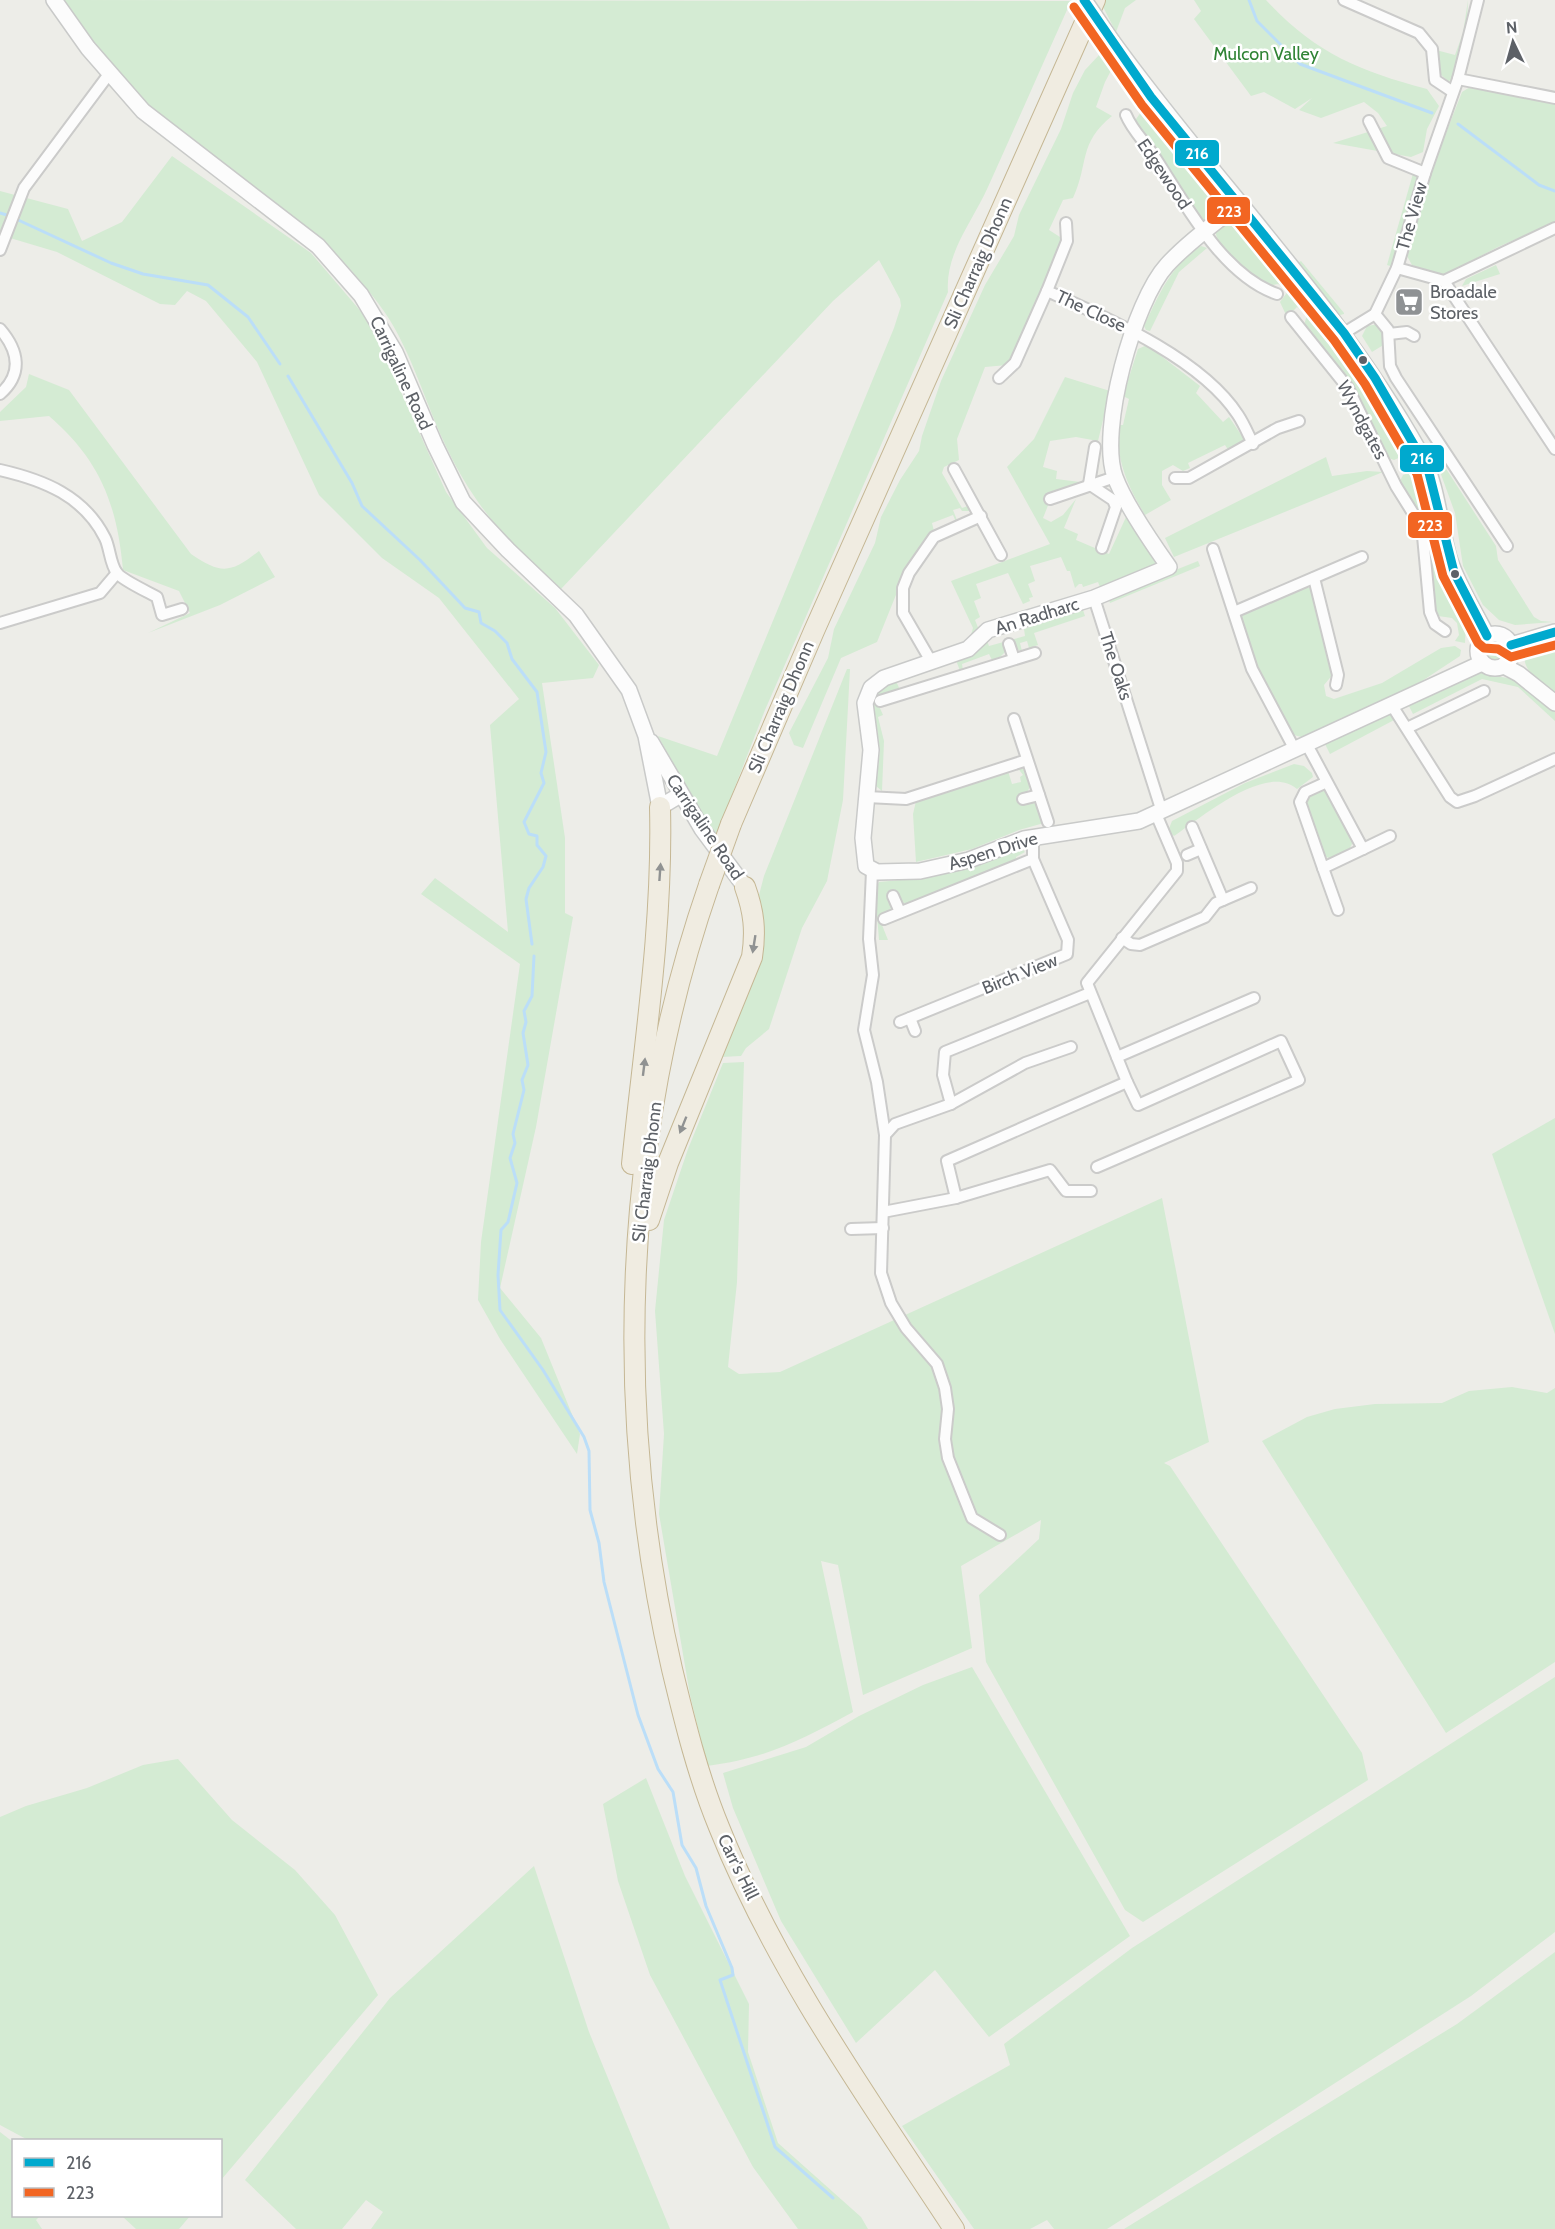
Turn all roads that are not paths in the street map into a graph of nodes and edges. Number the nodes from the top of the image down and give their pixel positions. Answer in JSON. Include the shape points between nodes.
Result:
{"nodes":[{"id":1,"x":54,"y":0,"type":"edge"},
{"id":2,"x":1084,"y":0,"type":"edge"},
{"id":3,"x":1095,"y":0,"type":"edge"},
{"id":4,"x":1344,"y":0,"type":"edge"},
{"id":5,"x":1478,"y":0,"type":"edge"},
{"id":6,"x":109,"y":74,"type":"junction"},
{"id":7,"x":1458,"y":79,"type":"junction"},
{"id":8,"x":1453,"y":92,"type":"junction"},
{"id":9,"x":1555,"y":98,"type":"edge"},
{"id":10,"x":1126,"y":115,"type":"dead end"},
{"id":11,"x":1369,"y":121,"type":"dead end"},
{"id":12,"x":1425,"y":173,"type":"junction"},
{"id":13,"x":1240,"y":203,"type":"junction"},
{"id":14,"x":1066,"y":223,"type":"dead end"},
{"id":15,"x":1555,"y":228,"type":"edge"},
{"id":16,"x":1205,"y":231,"type":"junction"},
{"id":17,"x":0,"y":250,"type":"edge"},
{"id":18,"x":1398,"y":263,"type":"junction"},
{"id":19,"x":1447,"y":279,"type":"junction"},
{"id":20,"x":1047,"y":291,"type":"junction"},
{"id":21,"x":1277,"y":294,"type":"dead end"},
{"id":22,"x":1375,"y":314,"type":"junction"},
{"id":23,"x":1291,"y":317,"type":"dead end"},
{"id":24,"x":0,"y":330,"type":"edge"},
{"id":25,"x":1135,"y":332,"type":"junction"},
{"id":26,"x":1344,"y":333,"type":"junction"},
{"id":27,"x":1389,"y":334,"type":"junction"},
{"id":28,"x":1414,"y":336,"type":"dead end"},
{"id":29,"x":999,"y":378,"type":"dead end"},
{"id":30,"x":0,"y":394,"type":"edge"},
{"id":31,"x":1299,"y":421,"type":"dead end"},
{"id":32,"x":1253,"y":444,"type":"junction"},
{"id":33,"x":1095,"y":447,"type":"dead end"},
{"id":34,"x":1555,"y":449,"type":"edge"},
{"id":35,"x":954,"y":469,"type":"dead end"},
{"id":36,"x":0,"y":470,"type":"edge"},
{"id":37,"x":1115,"y":477,"type":"junction"},
{"id":38,"x":1175,"y":478,"type":"dead end"},
{"id":39,"x":1089,"y":484,"type":"junction"},
{"id":40,"x":1050,"y":499,"type":"dead end"},
{"id":41,"x":981,"y":516,"type":"junction"},
{"id":42,"x":1508,"y":546,"type":"dead end"},
{"id":43,"x":1102,"y":548,"type":"dead end"},
{"id":44,"x":1213,"y":549,"type":"dead end"},
{"id":45,"x":1001,"y":555,"type":"dead end"},
{"id":46,"x":1362,"y":556,"type":"dead end"},
{"id":47,"x":117,"y":573,"type":"junction"},
{"id":48,"x":1314,"y":578,"type":"junction"},
{"id":49,"x":1094,"y":598,"type":"junction"},
{"id":50,"x":182,"y":609,"type":"dead end"},
{"id":51,"x":1234,"y":612,"type":"junction"},
{"id":52,"x":0,"y":623,"type":"edge"},
{"id":53,"x":1445,"y":632,"type":"dead end"},
{"id":54,"x":1555,"y":632,"type":"edge"},
{"id":55,"x":1487,"y":636,"type":"junction"},
{"id":56,"x":1009,"y":644,"type":"dead end"},
{"id":57,"x":1511,"y":645,"type":"junction"},
{"id":58,"x":1035,"y":653,"type":"dead end"},
{"id":59,"x":1014,"y":659,"type":"junction"},
{"id":60,"x":932,"y":663,"type":"junction"},
{"id":61,"x":1482,"y":663,"type":"junction"},
{"id":62,"x":1504,"y":666,"type":"junction"},
{"id":63,"x":903,"y":670,"type":"junction"},
{"id":64,"x":1336,"y":685,"type":"dead end"},
{"id":65,"x":1484,"y":691,"type":"dead end"},
{"id":66,"x":911,"y":692,"type":"junction"},
{"id":67,"x":880,"y":702,"type":"dead end"},
{"id":68,"x":1555,"y":703,"type":"edge"},
{"id":69,"x":1391,"y":704,"type":"junction"},
{"id":70,"x":1014,"y":719,"type":"dead end"},
{"id":71,"x":1407,"y":728,"type":"junction"},
{"id":72,"x":646,"y":736,"type":"junction"},
{"id":73,"x":1301,"y":747,"type":"junction"},
{"id":74,"x":1027,"y":759,"type":"junction"},
{"id":75,"x":1555,"y":759,"type":"edge"},
{"id":76,"x":1327,"y":782,"type":"junction"},
{"id":77,"x":680,"y":795,"type":"junction"},
{"id":78,"x":1039,"y":795,"type":"junction"},
{"id":79,"x":867,"y":797,"type":"junction"},
{"id":80,"x":1023,"y":799,"type":"dead end"},
{"id":81,"x":660,"y":807,"type":"junction"},
{"id":82,"x":1159,"y":813,"type":"junction"},
{"id":83,"x":1192,"y":827,"type":"dead end"},
{"id":84,"x":1048,"y":828,"type":"junction"},
{"id":85,"x":1390,"y":836,"type":"dead end"},
{"id":86,"x":1033,"y":838,"type":"junction"},
{"id":87,"x":1201,"y":849,"type":"junction"},
{"id":88,"x":1363,"y":849,"type":"junction"},
{"id":89,"x":1187,"y":855,"type":"dead end"},
{"id":90,"x":1033,"y":859,"type":"junction"},
{"id":91,"x":1323,"y":868,"type":"junction"},
{"id":92,"x":872,"y":872,"type":"junction"},
{"id":93,"x":745,"y":887,"type":"joint"},
{"id":94,"x":1251,"y":888,"type":"dead end"},
{"id":95,"x":893,"y":896,"type":"dead end"},
{"id":96,"x":1223,"y":900,"type":"junction"},
{"id":97,"x":1338,"y":910,"type":"dead end"},
{"id":98,"x":900,"y":912,"type":"junction"},
{"id":99,"x":884,"y":919,"type":"dead end"},
{"id":100,"x":1122,"y":938,"type":"junction"},
{"id":101,"x":1090,"y":993,"type":"junction"},
{"id":102,"x":1254,"y":998,"type":"dead end"},
{"id":103,"x":915,"y":1031,"type":"dead end"},
{"id":104,"x":1071,"y":1047,"type":"dead end"},
{"id":105,"x":1117,"y":1057,"type":"junction"},
{"id":106,"x":1127,"y":1082,"type":"junction"},
{"id":107,"x":951,"y":1104,"type":"junction"},
{"id":108,"x":885,"y":1135,"type":"junction"},
{"id":109,"x":1097,"y":1167,"type":"dead end"},
{"id":110,"x":1091,"y":1191,"type":"dead end"},
{"id":111,"x":956,"y":1198,"type":"junction"},
{"id":112,"x":883,"y":1212,"type":"junction"},
{"id":113,"x":882,"y":1228,"type":"junction"},
{"id":114,"x":851,"y":1229,"type":"dead end"},
{"id":115,"x":639,"y":1459,"type":"junction"},
{"id":116,"x":1000,"y":1535,"type":"dead end"},
{"id":117,"x":954,"y":2229,"type":"edge"}],
"edges":[{"from":1,"to":6,"type":"street","name":"Carrigaline Road"},
{"from":2,"to":13,"type":"street","bridge":true,"via":[[1151,97]]},
{"from":3,"to":115,"type":"highway","name":"Sli Charraig Dhonn","bridge":true,"via":[[731,824],[687,949],[646,1152],[639,1222],[635,1322]]},
{"from":4,"to":8,"type":"street","via":[[1419,33],[1432,49],[1435,80]]},
{"from":5,"to":7,"type":"street","name":"The View"},
{"from":6,"to":17,"type":"street","via":[[20,196]]},
{"from":6,"to":72,"type":"street","name":"Carrigaline Road","via":[[143,111],[318,246],[347,277],[373,311],[395,352],[464,502],[576,615],[629,690]]},
{"from":7,"to":8,"type":"street","name":"The View"},
{"from":7,"to":9,"type":"street"},
{"from":8,"to":12,"type":"street","name":"The View"},
{"from":10,"to":16,"type":"street","name":"Edgewood"},
{"from":11,"to":12,"type":"street","name":"The View","via":[[1388,158]]},
{"from":12,"to":18,"type":"street","name":"The View"},
{"from":13,"to":16,"type":"street"},
{"from":13,"to":26,"type":"street"},
{"from":14,"to":20,"type":"street","name":"The Close","via":[[1067,241]]},
{"from":15,"to":19,"type":"street"},
{"from":16,"to":21,"type":"street","name":"Edgewood","via":[[1234,266],[1262,289]]},
{"from":16,"to":25,"type":"street","via":[[1156,280]]},
{"from":18,"to":19,"type":"street"},
{"from":18,"to":22,"type":"street","name":"The View"},
{"from":19,"to":34,"type":"street"},
{"from":20,"to":25,"type":"street","name":"The Close"},
{"from":20,"to":29,"type":"street","name":"The Close","via":[[1015,363]]},
{"from":22,"to":26,"type":"street"},
{"from":22,"to":27,"type":"street"},
{"from":23,"to":53,"type":"street","name":"Wyndgates","via":[[1348,388],[1416,518],[1424,536],[1430,612],[1435,624]]},
{"from":24,"to":30,"type":"street","via":[[16,352],[17,364],[9,386]]},
{"from":25,"to":32,"type":"street","name":"The Close","via":[[1220,393],[1238,414]]},
{"from":25,"to":37,"type":"street","via":[[1110,422]]},
{"from":26,"to":55,"type":"street","via":[[1421,455],[1454,572]]},
{"from":27,"to":28,"type":"street","via":[[1407,332]]},
{"from":27,"to":42,"type":"street","via":[[1390,366]]},
{"from":31,"to":32,"type":"street","via":[[1278,428]]},
{"from":32,"to":38,"type":"street","via":[[1189,478]]},
{"from":33,"to":39,"type":"street"},
{"from":35,"to":41,"type":"street"},
{"from":36,"to":47,"type":"street","via":[[52,486],[86,510],[106,540]]},
{"from":37,"to":39,"type":"street"},
{"from":37,"to":49,"type":"street","via":[[1169,567]]},
{"from":39,"to":40,"type":"street"},
{"from":39,"to":43,"type":"street","via":[[1113,500],[1116,507]]},
{"from":41,"to":45,"type":"street"},
{"from":41,"to":60,"type":"street","via":[[934,537],[903,588],[903,613]]},
{"from":44,"to":51,"type":"street"},
{"from":46,"to":48,"type":"street"},
{"from":47,"to":50,"type":"street","via":[[157,597],[162,615]]},
{"from":47,"to":52,"type":"street","via":[[100,593]]},
{"from":48,"to":51,"type":"street"},
{"from":48,"to":64,"type":"street","via":[[1338,675]]},
{"from":49,"to":60,"type":"street","name":"An Radharc","via":[[988,630],[968,649]]},
{"from":49,"to":82,"type":"street","name":"The Oaks"},
{"from":51,"to":73,"type":"street","via":[[1252,669]]},
{"from":54,"to":57,"type":"street"},
{"from":55,"to":57,"type":"street","via":[[1504,636]]},
{"from":55,"to":61,"type":"street","via":[[1478,648]]},
{"from":56,"to":59,"type":"street"},
{"from":57,"to":62,"type":"street","via":[[1511,657]]},
{"from":58,"to":59,"type":"street"},
{"from":59,"to":66,"type":"street"},
{"from":60,"to":63,"type":"street"},
{"from":61,"to":62,"type":"street","via":[[1492,668]]},
{"from":61,"to":69,"type":"street"},
{"from":62,"to":68,"type":"street"},
{"from":63,"to":66,"type":"street"},
{"from":63,"to":79,"type":"street","via":[[878,681],[866,697],[871,750]]},
{"from":65,"to":71,"type":"street"},
{"from":66,"to":67,"type":"street"},
{"from":69,"to":71,"type":"street"},
{"from":69,"to":73,"type":"street"},
{"from":70,"to":74,"type":"street","name":"Aspen Drive"},
{"from":71,"to":75,"type":"street","via":[[1450,797],[1457,802]]},
{"from":72,"to":77,"type":"street","name":"Carrigaline Road"},
{"from":72,"to":81,"type":"street","name":"Carrigaline Road"},
{"from":73,"to":76,"type":"street"},
{"from":73,"to":82,"type":"street"},
{"from":74,"to":78,"type":"street","name":"Aspen Drive"},
{"from":74,"to":79,"type":"street","via":[[906,799]]},
{"from":76,"to":88,"type":"street"},
{"from":76,"to":91,"type":"street","via":[[1305,792],[1300,802]]},
{"from":77,"to":81,"type":"street"},
{"from":77,"to":93,"type":"street","name":"Carrigaline Road"},
{"from":78,"to":80,"type":"street"},
{"from":78,"to":84,"type":"street","name":"Aspen Drive"},
{"from":79,"to":92,"type":"street","via":[[863,842],[866,866]]},
{"from":115,"to":81,"type":"highway","one_way":true,"via":[[625,1369],[624,1281],[628,1203],[648,1035],[661,857]]},
{"from":82,"to":84,"type":"street","via":[[1120,826]]},
{"from":82,"to":100,"type":"street","name":"The Oaks","via":[[1177,871]]},
{"from":83,"to":87,"type":"street"},
{"from":84,"to":86,"type":"street","name":"Aspen Drive"},
{"from":85,"to":88,"type":"street"},
{"from":86,"to":90,"type":"street","name":"Birch View"},
{"from":86,"to":92,"type":"street","name":"Aspen Drive","via":[[920,871]]},
{"from":87,"to":89,"type":"street"},
{"from":87,"to":96,"type":"street"},
{"from":88,"to":91,"type":"street"},
{"from":90,"to":98,"type":"street"},
{"from":90,"to":103,"type":"street","name":"Birch View","via":[[1069,944],[1068,954],[905,1020]]},
{"from":91,"to":97,"type":"street"},
{"from":92,"to":108,"type":"street","via":[[869,939],[873,975],[864,1030]]},
{"from":93,"to":115,"type":"highway","one_way":true,"via":[[756,934],[752,957],[648,1222],[644,1429]]},
{"from":94,"to":96,"type":"street"},
{"from":95,"to":98,"type":"street"},
{"from":96,"to":100,"type":"street","via":[[1206,917],[1140,945]]},
{"from":98,"to":99,"type":"street"},
{"from":100,"to":101,"type":"street","via":[[1088,979]]},
{"from":101,"to":105,"type":"street"},
{"from":101,"to":107,"type":"street","via":[[945,1052],[943,1075]]},
{"from":102,"to":105,"type":"street"},
{"from":104,"to":107,"type":"street","via":[[1024,1063]]},
{"from":105,"to":106,"type":"street"},
{"from":106,"to":109,"type":"street","via":[[1138,1105],[1281,1041],[1299,1080]]},
{"from":106,"to":111,"type":"street","via":[[947,1161]]},
{"from":107,"to":108,"type":"street","via":[[895,1124]]},
{"from":108,"to":112,"type":"street"},
{"from":110,"to":111,"type":"street","via":[[1066,1191],[1050,1170]]},
{"from":111,"to":112,"type":"street"},
{"from":112,"to":113,"type":"street"},
{"from":113,"to":114,"type":"street"},
{"from":113,"to":116,"type":"street","via":[[881,1273],[885,1292],[906,1328],[937,1364],[945,1388],[948,1458],[972,1518]]},
{"from":115,"to":117,"type":"highway","name":"Carr's Hill","via":[[663,1630],[694,1760],[719,1829],[808,2002]]}]}
